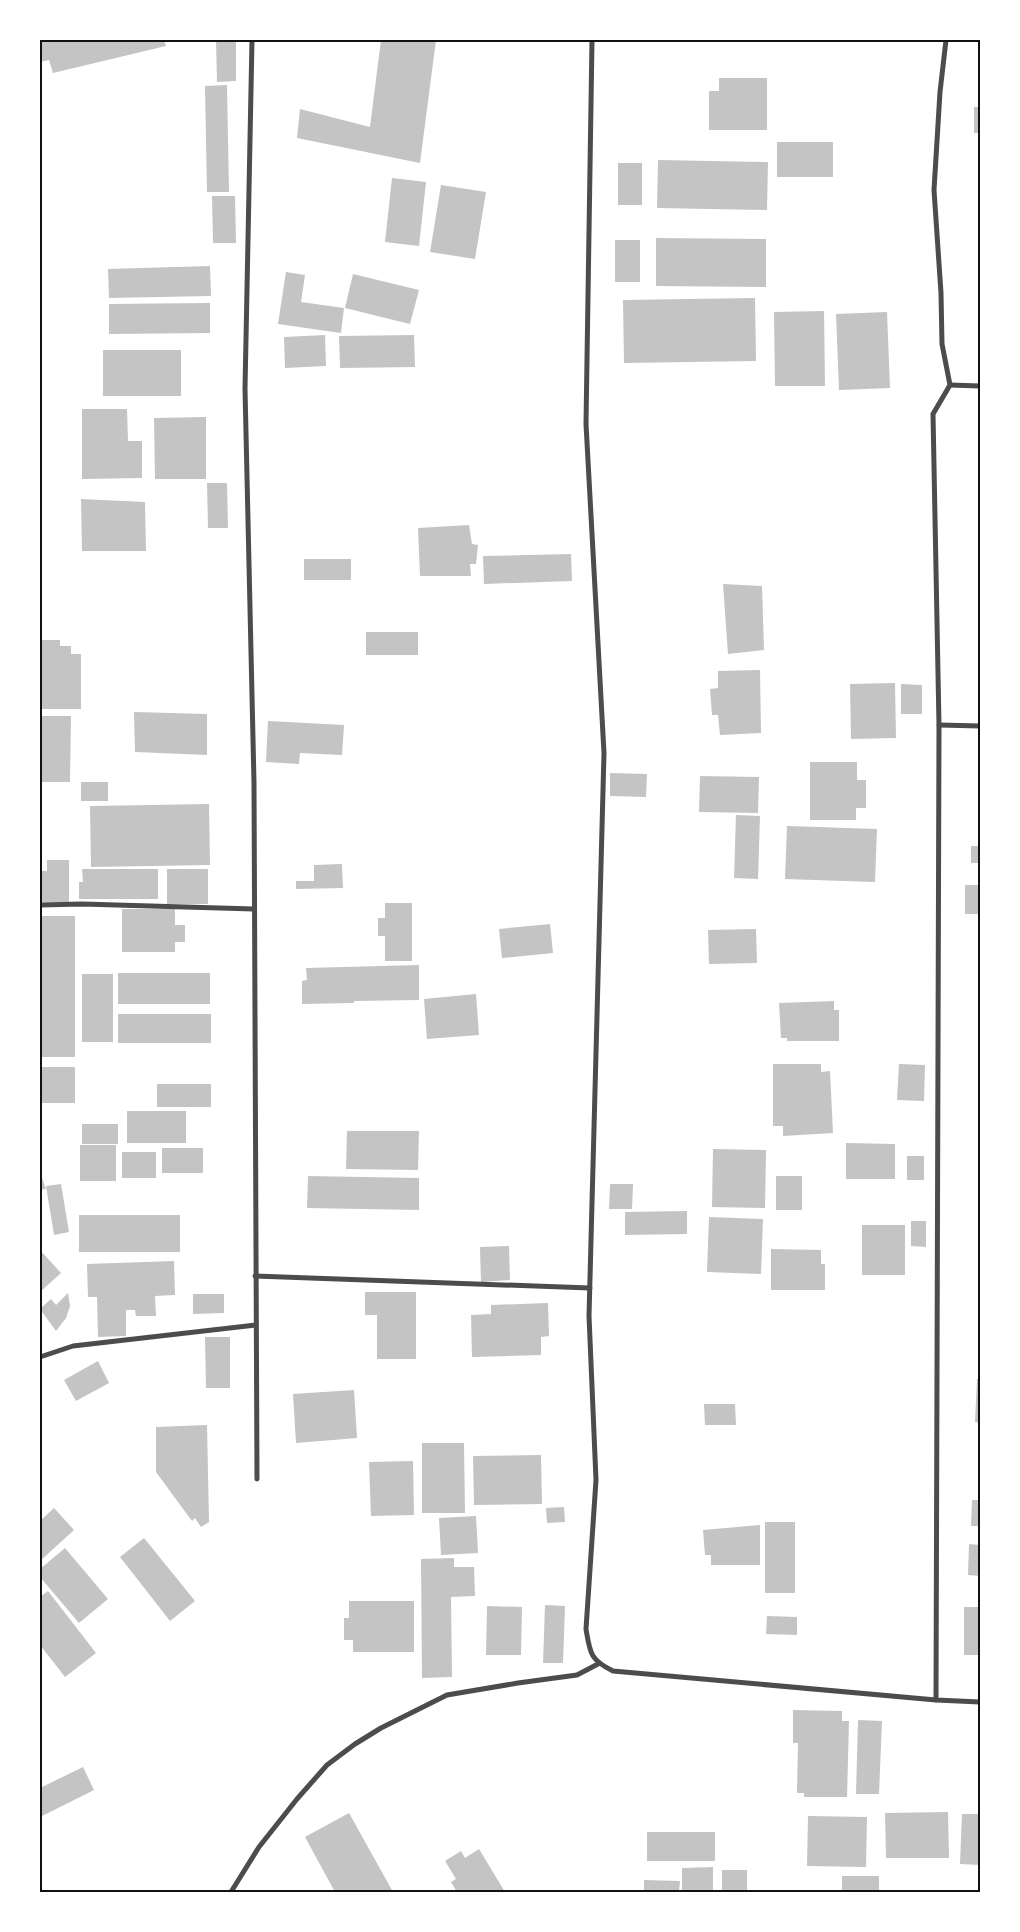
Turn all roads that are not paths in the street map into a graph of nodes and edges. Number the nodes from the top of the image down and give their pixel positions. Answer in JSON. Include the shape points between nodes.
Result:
{"nodes":[{"id":1,"x":252,"y":40,"type":"edge"},
{"id":2,"x":592,"y":40,"type":"edge"},
{"id":3,"x":946,"y":40,"type":"edge"},
{"id":4,"x":950,"y":386,"type":"junction"},
{"id":5,"x":980,"y":386,"type":"edge"},
{"id":6,"x":939,"y":725,"type":"junction"},
{"id":7,"x":980,"y":726,"type":"edge"},
{"id":8,"x":40,"y":906,"type":"edge"},
{"id":9,"x":254,"y":908,"type":"junction"},
{"id":10,"x":255,"y":1276,"type":"junction"},
{"id":11,"x":590,"y":1288,"type":"junction"},
{"id":12,"x":256,"y":1325,"type":"junction"},
{"id":13,"x":40,"y":1357,"type":"edge"},
{"id":14,"x":256,"y":1479,"type":"dead end"},
{"id":15,"x":598,"y":1664,"type":"junction"},
{"id":16,"x":936,"y":1700,"type":"junction"},
{"id":17,"x":980,"y":1702,"type":"edge"},
{"id":18,"x":231,"y":1892,"type":"edge"}],
"edges":[{"from":1,"to":9,"type":"street","via":[[245,389]]},
{"from":2,"to":11,"type":"street","via":[[586,424],[604,753]]},
{"from":3,"to":4,"type":"street","via":[[934,190],[942,344]]},
{"from":4,"to":5,"type":"street"},
{"from":4,"to":6,"type":"street","via":[[933,414]]},
{"from":6,"to":7,"type":"street"},
{"from":6,"to":16,"type":"street"},
{"from":8,"to":9,"type":"street"},
{"from":9,"to":10,"type":"street"},
{"from":10,"to":11,"type":"street"},
{"from":10,"to":12,"type":"street"},
{"from":11,"to":15,"type":"street","via":[[596,1480],[586,1629],[590,1651]]},
{"from":12,"to":13,"type":"street","via":[[73,1346]]},
{"from":12,"to":14,"type":"street"},
{"from":15,"to":16,"type":"street","via":[[613,1671]]},
{"from":15,"to":18,"type":"street","via":[[577,1675],[447,1695],[355,1744],[327,1765],[297,1799],[259,1847]]},
{"from":16,"to":17,"type":"street"}]}
